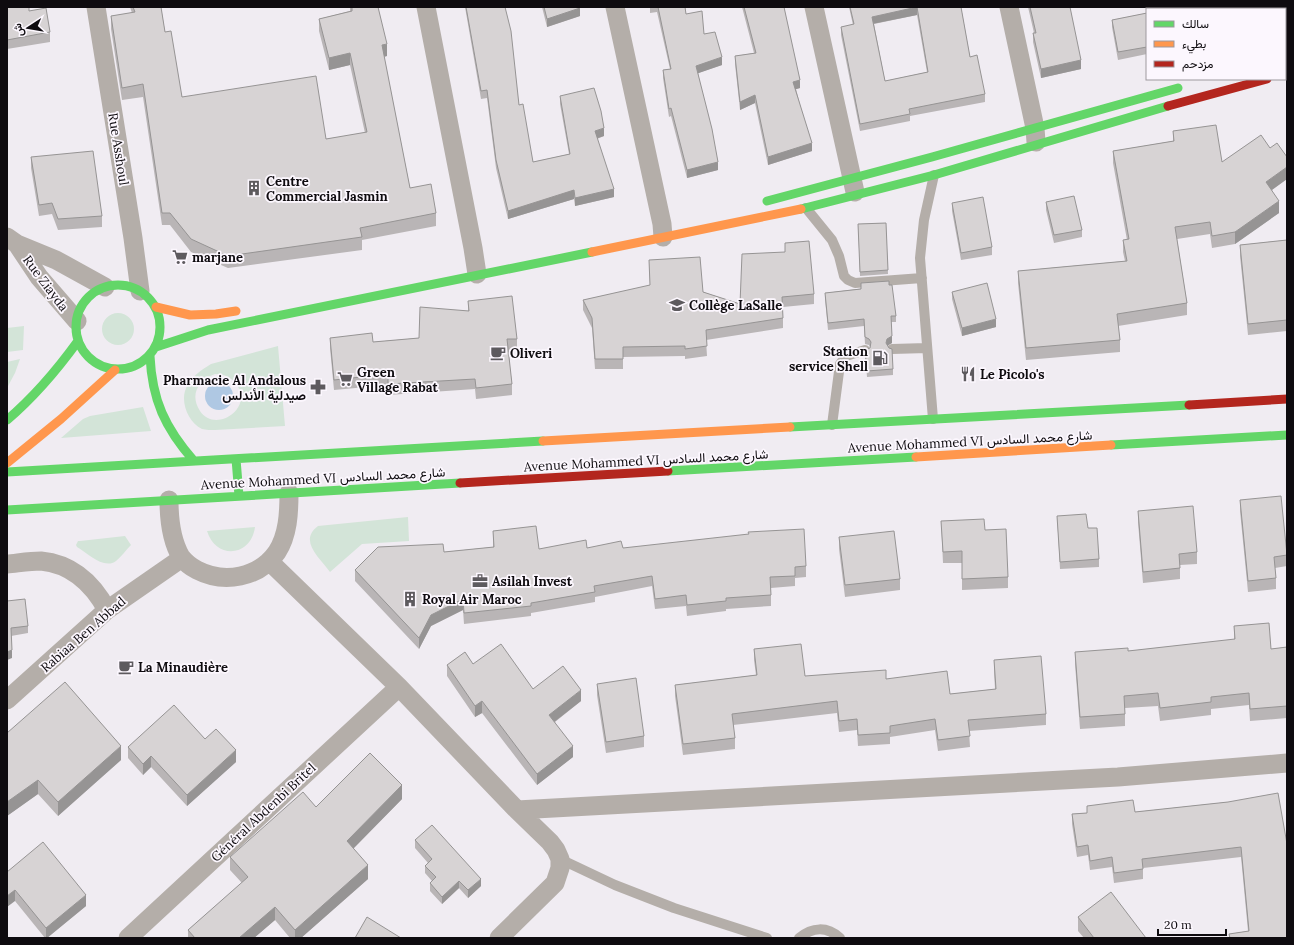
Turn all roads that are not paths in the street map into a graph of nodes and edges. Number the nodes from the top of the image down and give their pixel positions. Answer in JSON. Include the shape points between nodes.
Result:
{"nodes":[{"id":1,"x":96,"y":7,"type":"edge"},
{"id":2,"x":426,"y":7,"type":"edge"},
{"id":3,"x":616,"y":7,"type":"edge"},
{"id":4,"x":814,"y":7,"type":"edge"},
{"id":5,"x":1009,"y":7,"type":"edge"},
{"id":6,"x":1260,"y":80,"type":"edge"},
{"id":7,"x":1216,"y":86,"type":"edge"},
{"id":8,"x":1184,"y":87,"type":"dead end"},
{"id":9,"x":1036,"y":137,"type":"junction"},
{"id":10,"x":932,"y":158,"type":"junction"},
{"id":11,"x":934,"y":175,"type":"junction"},
{"id":12,"x":854,"y":187,"type":"junction"},
{"id":13,"x":801,"y":193,"type":"junction"},
{"id":14,"x":757,"y":204,"type":"dead end"},
{"id":15,"x":806,"y":208,"type":"junction"},
{"id":16,"x":662,"y":227,"type":"junction"},
{"id":17,"x":12,"y":240,"type":"edge"},
{"id":18,"x":476,"y":265,"type":"junction"},
{"id":19,"x":922,"y":278,"type":"junction"},
{"id":20,"x":105,"y":287,"type":"junction"},
{"id":21,"x":140,"y":291,"type":"junction"},
{"id":22,"x":156,"y":307,"type":"junction"},
{"id":23,"x":246,"y":309,"type":"dead end"},
{"id":24,"x":76,"y":321,"type":"junction"},
{"id":25,"x":78,"y":341,"type":"junction"},
{"id":26,"x":156,"y":347,"type":"junction"},
{"id":27,"x":927,"y":348,"type":"junction"},
{"id":28,"x":892,"y":349,"type":"edge"},
{"id":29,"x":865,"y":350,"type":"edge"},
{"id":30,"x":150,"y":356,"type":"junction"},
{"id":31,"x":115,"y":370,"type":"junction"},
{"id":32,"x":1287,"y":399,"type":"edge"},
{"id":33,"x":933,"y":419,"type":"junction"},
{"id":34,"x":7,"y":420,"type":"edge"},
{"id":35,"x":832,"y":425,"type":"junction"},
{"id":36,"x":1287,"y":435,"type":"edge"},
{"id":37,"x":236,"y":459,"type":"junction"},
{"id":38,"x":194,"y":461,"type":"junction"},
{"id":39,"x":7,"y":463,"type":"edge"},
{"id":40,"x":7,"y":472,"type":"edge"},
{"id":41,"x":290,"y":493,"type":"junction"},
{"id":42,"x":240,"y":496,"type":"junction"},
{"id":43,"x":169,"y":500,"type":"junction"},
{"id":44,"x":7,"y":510,"type":"edge"},
{"id":45,"x":182,"y":558,"type":"junction"},
{"id":46,"x":269,"y":561,"type":"junction"},
{"id":47,"x":7,"y":564,"type":"edge"},
{"id":48,"x":106,"y":610,"type":"junction"},
{"id":49,"x":398,"y":687,"type":"junction"},
{"id":50,"x":7,"y":700,"type":"edge"},
{"id":51,"x":1287,"y":763,"type":"edge"},
{"id":52,"x":517,"y":810,"type":"junction"},
{"id":53,"x":560,"y":859,"type":"junction"},
{"id":54,"x":128,"y":938,"type":"edge"},
{"id":55,"x":499,"y":938,"type":"edge"},
{"id":56,"x":767,"y":938,"type":"edge"},
{"id":57,"x":799,"y":938,"type":"edge"},
{"id":58,"x":840,"y":938,"type":"edge"}],
"edges":[{"from":1,"to":21,"type":"street","name":"Rue Asshoul"},
{"from":2,"to":18,"type":"street"},
{"from":3,"to":16,"type":"street"},
{"from":4,"to":12,"type":"street"},
{"from":5,"to":9,"type":"street"},
{"from":6,"to":7,"type":"main road"},
{"from":7,"to":9,"type":"main road"},
{"from":8,"to":9,"type":"main road"},
{"from":9,"to":10,"type":"main road"},
{"from":9,"to":11,"type":"main road"},
{"from":10,"to":11,"type":"lane"},
{"from":10,"to":12,"type":"main road"},
{"from":11,"to":12,"type":"main road"},
{"from":11,"to":19,"type":"lane","via":[[921,239]]},
{"from":12,"to":13,"type":"main road"},
{"from":12,"to":15,"type":"main road"},
{"from":13,"to":14,"type":"main road"},
{"from":13,"to":15,"type":"lane"},
{"from":15,"to":16,"type":"main road"},
{"from":15,"to":19,"type":"lane","via":[[832,240],[844,276],[848,280],[855,283]]},
{"from":16,"to":18,"type":"main road"},
{"from":17,"to":20,"type":"street","name":"Rue Ziayda"},
{"from":17,"to":24,"type":"street","name":"Rue Ziayda"},
{"from":18,"to":26,"type":"main road","via":[[208,330]]},
{"from":19,"to":27,"type":"lane"},
{"from":20,"to":21,"type":"main road","via":[[129,286]]},
{"from":20,"to":24,"type":"main road","via":[[91,295],[81,307]]},
{"from":21,"to":22,"type":"main road"},
{"from":22,"to":23,"type":"main road","via":[[190,315]]},
{"from":22,"to":26,"type":"main road","via":[[161,327]]},
{"from":24,"to":25,"type":"main road"},
{"from":25,"to":31,"type":"main road","via":[[86,355],[100,365]]},
{"from":25,"to":34,"type":"main road","via":[[43,387]]},
{"from":26,"to":30,"type":"main road"},
{"from":27,"to":28,"type":"lane"},
{"from":27,"to":33,"type":"lane"},
{"from":29,"to":35,"type":"lane","via":[[846,356],[840,364]]},
{"from":30,"to":31,"type":"main road","via":[[140,364]]},
{"from":30,"to":38,"type":"main road","via":[[150,375],[161,414],[181,447]]},
{"from":31,"to":39,"type":"main road"},
{"from":32,"to":33,"type":"main road","name":"Avenue Mohammed VI شارع محمد السادس"},
{"from":33,"to":35,"type":"main road","name":"Avenue Mohammed VI شارع محمد السادس"},
{"from":35,"to":37,"type":"main road","name":"Avenue Mohammed VI شارع محمد السادس"},
{"from":36,"to":41,"type":"main road","name":"Avenue Mohammed VI شارع محمد السادس"},
{"from":37,"to":38,"type":"main road","name":"Avenue Mohammed VI شارع محمد السادس"},
{"from":37,"to":42,"type":"main road"},
{"from":38,"to":40,"type":"main road","name":"Avenue Mohammed VI شارع محمد السادس"},
{"from":41,"to":42,"type":"main road","name":"Avenue Mohammed VI شارع محمد السادس"},
{"from":41,"to":46,"type":"street","via":[[285,533],[277,552]]},
{"from":42,"to":43,"type":"main road","name":"Avenue Mohammed VI شارع محمد السادس"},
{"from":43,"to":44,"type":"main road","name":"Avenue Mohammed VI شارع محمد السادس"},
{"from":43,"to":45,"type":"street","via":[[171,530]]},
{"from":45,"to":46,"type":"street","via":[[204,574],[218,578],[245,575],[258,570]]},
{"from":45,"to":48,"type":"street","name":"Rabiaa Ben Abbad"},
{"from":46,"to":49,"type":"street"},
{"from":47,"to":48,"type":"street","via":[[40,561],[69,569],[91,586]]},
{"from":48,"to":50,"type":"street","name":"Rabiaa Ben Abbad"},
{"from":49,"to":52,"type":"street"},
{"from":49,"to":54,"type":"street","name":"Général Abdenbi Britel"},
{"from":51,"to":52,"type":"street","via":[[1110,777]]},
{"from":52,"to":53,"type":"street","via":[[550,842]]},
{"from":53,"to":55,"type":"street","via":[[555,883]]},
{"from":53,"to":56,"type":"lane","via":[[615,885],[667,905]]},
{"from":57,"to":58,"type":"lane","via":[[816,929],[834,933]]}]}
